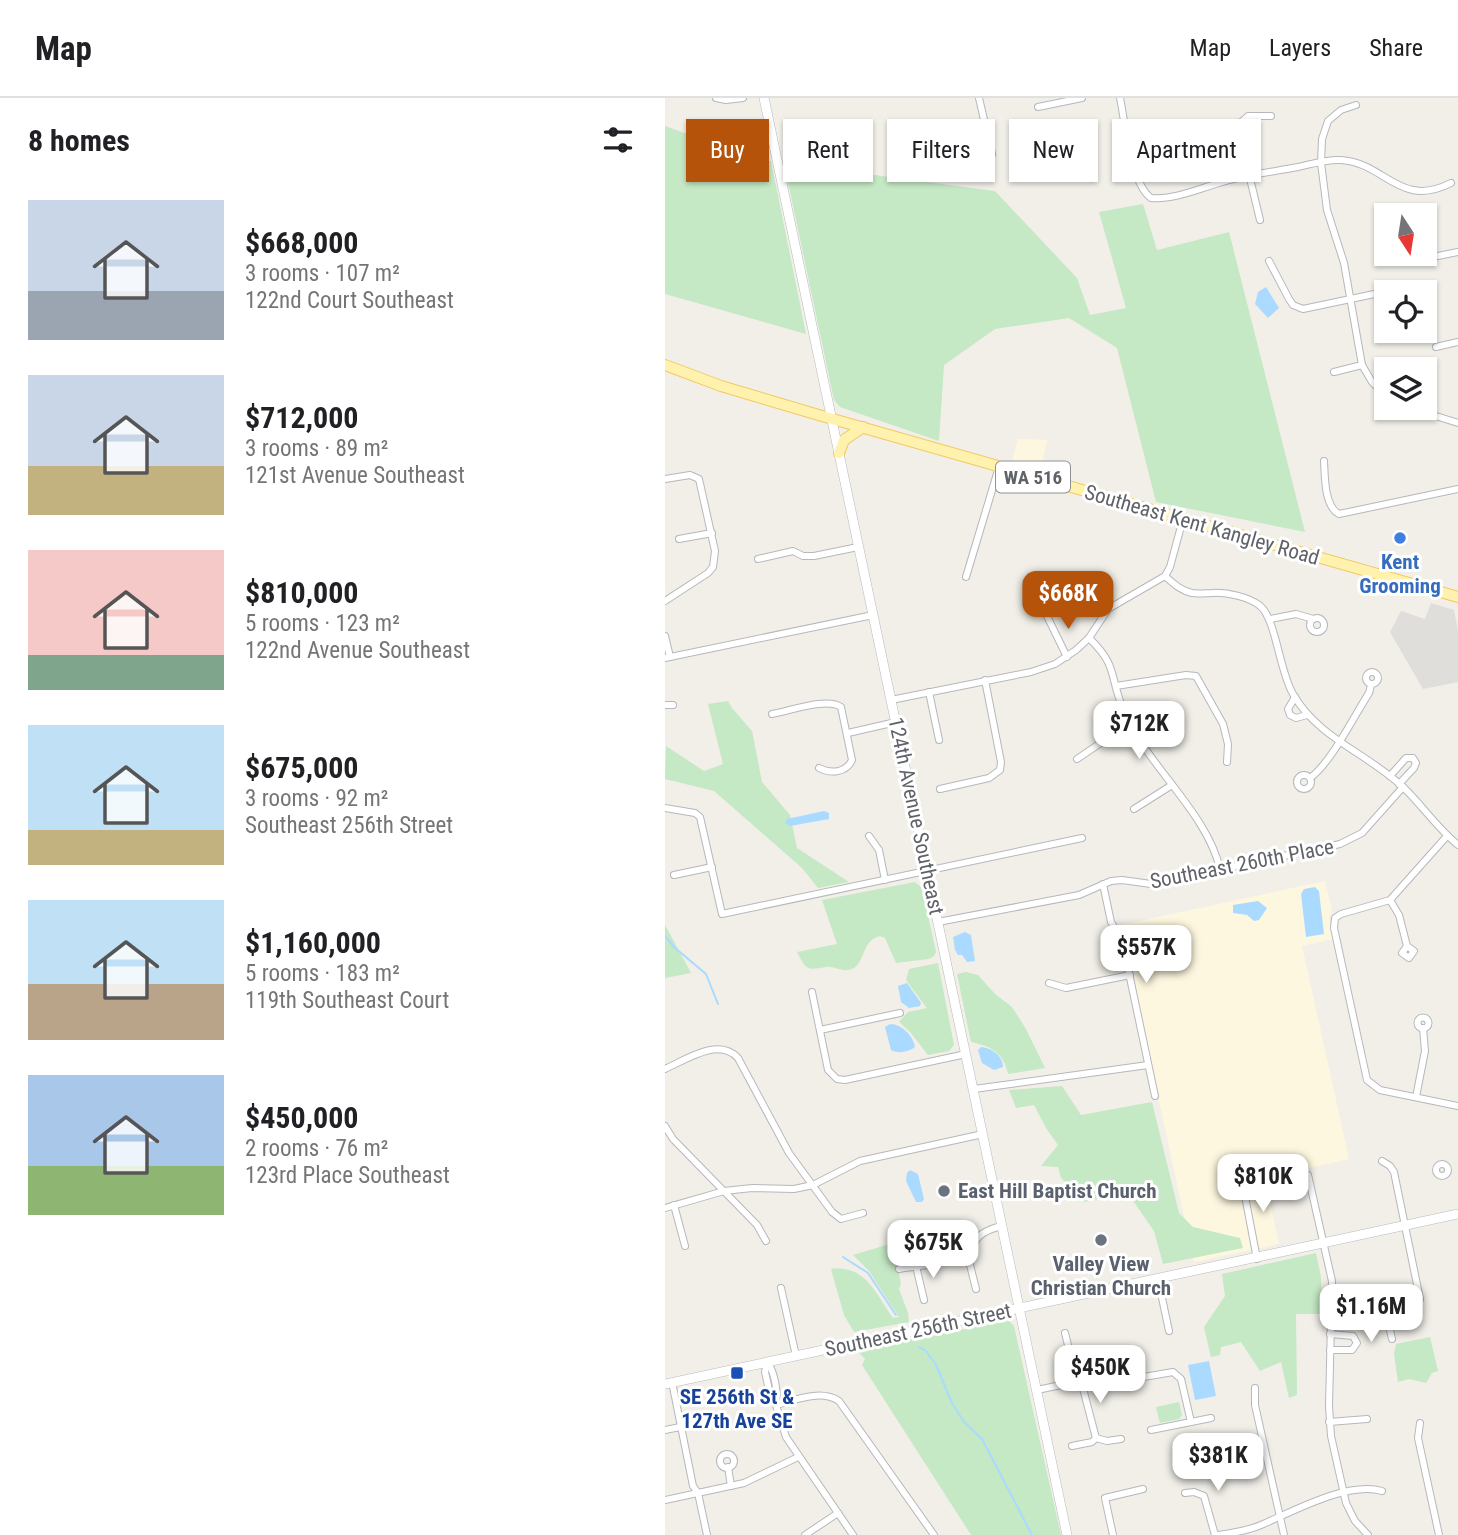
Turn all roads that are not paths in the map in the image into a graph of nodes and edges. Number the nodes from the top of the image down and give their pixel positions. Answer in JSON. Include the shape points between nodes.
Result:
{"nodes":[{"id":1,"x":716,"y":98,"type":"edge"},
{"id":2,"x":743,"y":98,"type":"edge"},
{"id":3,"x":764,"y":98,"type":"edge"},
{"id":4,"x":979,"y":98,"type":"edge"},
{"id":5,"x":1082,"y":98,"type":"edge"},
{"id":6,"x":1120,"y":98,"type":"edge"},
{"id":7,"x":1356,"y":105,"type":"dead end"},
{"id":8,"x":1038,"y":107,"type":"dead end"},
{"id":9,"x":1271,"y":116,"type":"dead end"},
{"id":10,"x":984,"y":119,"type":"edge"},
{"id":11,"x":1124,"y":119,"type":"edge"},
{"id":12,"x":1245,"y":119,"type":"edge"},
{"id":13,"x":1321,"y":163,"type":"junction"},
{"id":14,"x":1261,"y":174,"type":"edge"},
{"id":15,"x":1139,"y":182,"type":"edge"},
{"id":16,"x":1225,"y":182,"type":"edge"},
{"id":17,"x":1252,"y":182,"type":"edge"},
{"id":18,"x":1451,"y":183,"type":"dead end"},
{"id":19,"x":1260,"y":220,"type":"dead end"},
{"id":20,"x":1458,"y":252,"type":"edge"},
{"id":21,"x":1438,"y":256,"type":"dead end"},
{"id":22,"x":1269,"y":261,"type":"dead end"},
{"id":23,"x":1374,"y":294,"type":"edge"},
{"id":24,"x":1349,"y":300,"type":"junction"},
{"id":25,"x":1458,"y":342,"type":"edge"},
{"id":26,"x":1436,"y":347,"type":"dead end"},
{"id":27,"x":665,"y":365,"type":"edge"},
{"id":28,"x":1362,"y":365,"type":"junction"},
{"id":29,"x":1334,"y":372,"type":"dead end"},
{"id":30,"x":1374,"y":384,"type":"edge"},
{"id":31,"x":1437,"y":417,"type":"edge"},
{"id":32,"x":832,"y":419,"type":"junction"},
{"id":33,"x":1458,"y":423,"type":"edge"},
{"id":34,"x":863,"y":428,"type":"junction"},
{"id":35,"x":839,"y":453,"type":"junction"},
{"id":36,"x":1324,"y":461,"type":"dead end"},
{"id":37,"x":999,"y":467,"type":"junction"},
{"id":38,"x":665,"y":479,"type":"edge"},
{"id":39,"x":1458,"y":489,"type":"edge"},
{"id":40,"x":1183,"y":519,"type":"junction"},
{"id":41,"x":712,"y":533,"type":"junction"},
{"id":42,"x":679,"y":539,"type":"dead end"},
{"id":43,"x":858,"y":547,"type":"junction"},
{"id":44,"x":758,"y":559,"type":"dead end"},
{"id":45,"x":1165,"y":576,"type":"junction"},
{"id":46,"x":966,"y":577,"type":"dead end"},
{"id":47,"x":1458,"y":597,"type":"edge"},
{"id":48,"x":665,"y":601,"type":"edge"},
{"id":49,"x":873,"y":615,"type":"junction"},
{"id":50,"x":1047,"y":616,"type":"dead end"},
{"id":51,"x":1270,"y":618,"type":"junction"},
{"id":52,"x":1313,"y":619,"type":"dead end"},
{"id":53,"x":665,"y":636,"type":"edge"},
{"id":54,"x":1089,"y":638,"type":"junction"},
{"id":55,"x":1067,"y":657,"type":"junction"},
{"id":56,"x":667,"y":658,"type":"edge"},
{"id":57,"x":985,"y":680,"type":"junction"},
{"id":58,"x":1371,"y":685,"type":"dead end"},
{"id":59,"x":1116,"y":686,"type":"junction"},
{"id":60,"x":929,"y":692,"type":"junction"},
{"id":61,"x":1295,"y":697,"type":"junction"},
{"id":62,"x":891,"y":700,"type":"junction"},
{"id":63,"x":772,"y":714,"type":"dead end"},
{"id":64,"x":1307,"y":715,"type":"junction"},
{"id":65,"x":896,"y":722,"type":"junction"},
{"id":66,"x":1130,"y":723,"type":"junction"},
{"id":67,"x":848,"y":733,"type":"junction"},
{"id":68,"x":939,"y":740,"type":"dead end"},
{"id":69,"x":1338,"y":741,"type":"junction"},
{"id":70,"x":1077,"y":759,"type":"dead end"},
{"id":71,"x":1227,"y":762,"type":"dead end"},
{"id":72,"x":819,"y":768,"type":"dead end"},
{"id":73,"x":1390,"y":776,"type":"junction"},
{"id":74,"x":1310,"y":778,"type":"dead end"},
{"id":75,"x":1172,"y":785,"type":"junction"},
{"id":76,"x":1401,"y":785,"type":"junction"},
{"id":77,"x":940,"y":789,"type":"dead end"},
{"id":78,"x":665,"y":808,"type":"edge"},
{"id":79,"x":1135,"y":809,"type":"dead end"},
{"id":80,"x":869,"y":836,"type":"dead end"},
{"id":81,"x":1447,"y":836,"type":"junction"},
{"id":82,"x":1082,"y":838,"type":"dead end"},
{"id":83,"x":1458,"y":845,"type":"edge"},
{"id":84,"x":712,"y":867,"type":"junction"},
{"id":85,"x":1220,"y":869,"type":"junction"},
{"id":86,"x":927,"y":871,"type":"junction"},
{"id":87,"x":674,"y":875,"type":"dead end"},
{"id":88,"x":885,"y":880,"type":"junction"},
{"id":89,"x":1103,"y":884,"type":"junction"},
{"id":90,"x":1390,"y":900,"type":"junction"},
{"id":91,"x":938,"y":922,"type":"junction"},
{"id":92,"x":1407,"y":946,"type":"dead end"},
{"id":93,"x":1130,"y":975,"type":"junction"},
{"id":94,"x":1049,"y":983,"type":"dead end"},
{"id":95,"x":812,"y":992,"type":"dead end"},
{"id":96,"x":900,"y":1013,"type":"dead end"},
{"id":97,"x":1423,"y":1028,"type":"dead end"},
{"id":98,"x":820,"y":1030,"type":"junction"},
{"id":99,"x":966,"y":1054,"type":"junction"},
{"id":100,"x":1148,"y":1065,"type":"junction"},
{"id":101,"x":665,"y":1069,"type":"edge"},
{"id":102,"x":974,"y":1089,"type":"junction"},
{"id":103,"x":1155,"y":1096,"type":"dead end"},
{"id":104,"x":1416,"y":1097,"type":"junction"},
{"id":105,"x":1458,"y":1106,"type":"edge"},
{"id":106,"x":665,"y":1126,"type":"edge"},
{"id":107,"x":983,"y":1134,"type":"junction"},
{"id":108,"x":1382,"y":1161,"type":"dead end"},
{"id":109,"x":1458,"y":1167,"type":"edge"},
{"id":110,"x":1449,"y":1169,"type":"dead end"},
{"id":111,"x":1241,"y":1175,"type":"dead end"},
{"id":112,"x":1308,"y":1175,"type":"dead end"},
{"id":113,"x":813,"y":1185,"type":"junction"},
{"id":114,"x":724,"y":1191,"type":"junction"},
{"id":115,"x":674,"y":1205,"type":"junction"},
{"id":116,"x":665,"y":1208,"type":"edge"},
{"id":117,"x":863,"y":1213,"type":"dead end"},
{"id":118,"x":1458,"y":1214,"type":"edge"},
{"id":119,"x":1002,"y":1226,"type":"junction"},
{"id":120,"x":1405,"y":1226,"type":"junction"},
{"id":121,"x":766,"y":1241,"type":"dead end"},
{"id":122,"x":1324,"y":1243,"type":"junction"},
{"id":123,"x":685,"y":1246,"type":"dead end"},
{"id":124,"x":962,"y":1254,"type":"junction"},
{"id":125,"x":1258,"y":1259,"type":"junction"},
{"id":126,"x":916,"y":1266,"type":"junction"},
{"id":127,"x":899,"y":1269,"type":"dead end"},
{"id":128,"x":1159,"y":1279,"type":"junction"},
{"id":129,"x":782,"y":1288,"type":"dead end"},
{"id":130,"x":976,"y":1289,"type":"dead end"},
{"id":131,"x":924,"y":1300,"type":"dead end"},
{"id":132,"x":1019,"y":1307,"type":"junction"},
{"id":133,"x":1169,"y":1331,"type":"dead end"},
{"id":134,"x":1065,"y":1333,"type":"dead end"},
{"id":135,"x":1330,"y":1334,"type":"junction"},
{"id":136,"x":1392,"y":1339,"type":"dead end"},
{"id":137,"x":1330,"y":1350,"type":"junction"},
{"id":138,"x":796,"y":1356,"type":"junction"},
{"id":139,"x":767,"y":1363,"type":"junction"},
{"id":140,"x":1079,"y":1381,"type":"junction"},
{"id":141,"x":669,"y":1383,"type":"edge"},
{"id":142,"x":1255,"y":1388,"type":"dead end"},
{"id":143,"x":1037,"y":1390,"type":"junction"},
{"id":144,"x":776,"y":1405,"type":"junction"},
{"id":145,"x":1211,"y":1418,"type":"dead end"},
{"id":146,"x":1367,"y":1419,"type":"dead end"},
{"id":147,"x":1191,"y":1422,"type":"junction"},
{"id":148,"x":1329,"y":1422,"type":"junction"},
{"id":149,"x":1420,"y":1423,"type":"dead end"},
{"id":150,"x":680,"y":1427,"type":"junction"},
{"id":151,"x":665,"y":1430,"type":"edge"},
{"id":152,"x":1151,"y":1430,"type":"dead end"},
{"id":153,"x":1096,"y":1438,"type":"junction"},
{"id":154,"x":1121,"y":1439,"type":"dead end"},
{"id":155,"x":1072,"y":1446,"type":"dead end"},
{"id":156,"x":798,"y":1457,"type":"junction"},
{"id":157,"x":729,"y":1467,"type":"dead end"},
{"id":158,"x":731,"y":1486,"type":"junction"},
{"id":159,"x":1143,"y":1489,"type":"dead end"},
{"id":160,"x":1382,"y":1491,"type":"dead end"},
{"id":161,"x":698,"y":1493,"type":"junction"},
{"id":162,"x":1185,"y":1493,"type":"dead end"},
{"id":163,"x":1343,"y":1494,"type":"junction"},
{"id":164,"x":665,"y":1500,"type":"edge"},
{"id":165,"x":838,"y":1513,"type":"junction"},
{"id":166,"x":1280,"y":1516,"type":"junction"},
{"id":167,"x":707,"y":1535,"type":"edge"},
{"id":168,"x":805,"y":1535,"type":"edge"},
{"id":169,"x":853,"y":1535,"type":"edge"},
{"id":170,"x":934,"y":1535,"type":"edge"},
{"id":171,"x":1067,"y":1535,"type":"edge"},
{"id":172,"x":1113,"y":1535,"type":"edge"},
{"id":173,"x":1216,"y":1535,"type":"edge"},
{"id":174,"x":1284,"y":1535,"type":"edge"},
{"id":175,"x":1368,"y":1535,"type":"edge"},
{"id":176,"x":1439,"y":1535,"type":"edge"}],
"edges":[{"from":1,"to":2,"type":"street"},
{"from":3,"to":32,"type":"street","name":"124th Avenue Southeast"},
{"from":4,"to":10,"type":"street"},
{"from":5,"to":8,"type":"street"},
{"from":6,"to":11,"type":"street"},
{"from":7,"to":13,"type":"street","via":[[1328,121]]},
{"from":9,"to":12,"type":"street"},
{"from":13,"to":14,"type":"street"},
{"from":13,"to":18,"type":"street","via":[[1356,163],[1414,191]]},
{"from":13,"to":24,"type":"street","via":[[1327,210],[1344,263]]},
{"from":15,"to":16,"type":"street","via":[[1154,199]]},
{"from":17,"to":19,"type":"street"},
{"from":20,"to":21,"type":"street"},
{"from":22,"to":24,"type":"street","via":[[1297,307]]},
{"from":23,"to":24,"type":"street"},
{"from":24,"to":28,"type":"street"},
{"from":25,"to":26,"type":"street"},
{"from":27,"to":32,"type":"main road","name":"Southeast Kent Kangley Road","number":"WA 516"},
{"from":28,"to":29,"type":"street"},
{"from":28,"to":30,"type":"street"},
{"from":31,"to":33,"type":"street"},
{"from":32,"to":34,"type":"main road","name":"Southeast Kent Kangley Road","number":"WA 516"},
{"from":32,"to":35,"type":"street","name":"124th Avenue Southeast"},
{"from":34,"to":35,"type":"main road","via":[[844,440]]},
{"from":34,"to":37,"type":"main road","name":"Southeast Kent Kangley Road","number":"WA 516"},
{"from":35,"to":43,"type":"street","name":"124th Avenue Southeast"},
{"from":36,"to":39,"type":"street","via":[[1329,503],[1335,512]]},
{"from":37,"to":40,"type":"main road","name":"Southeast Kent Kangley Road","number":"WA 516"},
{"from":37,"to":46,"type":"street"},
{"from":38,"to":41,"type":"street","via":[[694,476],[701,485]]},
{"from":40,"to":45,"type":"street"},
{"from":40,"to":47,"type":"main road","name":"Southeast Kent Kangley Road","number":"WA 516"},
{"from":41,"to":42,"type":"street"},
{"from":41,"to":48,"type":"street","via":[[713,567]]},
{"from":43,"to":44,"type":"street","via":[[814,556],[789,551]]},
{"from":43,"to":49,"type":"street","name":"124th Avenue Southeast"},
{"from":45,"to":51,"type":"street","via":[[1192,593],[1248,599]]},
{"from":45,"to":54,"type":"street","via":[[1108,609]]},
{"from":49,"to":56,"type":"street"},
{"from":49,"to":62,"type":"street","name":"124th Avenue Southeast"},
{"from":50,"to":55,"type":"street"},
{"from":51,"to":52,"type":"street","via":[[1296,614]]},
{"from":51,"to":61,"type":"street","via":[[1281,666]]},
{"from":53,"to":56,"type":"street"},
{"from":54,"to":55,"type":"street"},
{"from":54,"to":59,"type":"street","via":[[1107,658]]},
{"from":55,"to":57,"type":"street","via":[[1044,668]]},
{"from":57,"to":60,"type":"street"},
{"from":57,"to":77,"type":"street","via":[[1000,770],[989,778]]},
{"from":58,"to":69,"type":"street"},
{"from":59,"to":66,"type":"street"},
{"from":59,"to":71,"type":"street","via":[[1196,676],[1223,724]]},
{"from":60,"to":62,"type":"street"},
{"from":60,"to":68,"type":"street"},
{"from":61,"to":64,"type":"street"},
{"from":61,"to":64,"type":"street","via":[[1288,709],[1290,715]]},
{"from":62,"to":65,"type":"street","name":"124th Avenue Southeast"},
{"from":63,"to":67,"type":"street","via":[[832,703],[843,711]]},
{"from":64,"to":69,"type":"street"},
{"from":65,"to":67,"type":"street"},
{"from":65,"to":86,"type":"street","name":"124th Avenue Southeast"},
{"from":66,"to":70,"type":"street"},
{"from":66,"to":75,"type":"street"},
{"from":67,"to":72,"type":"street","via":[[852,760],[848,767],[831,772]]},
{"from":69,"to":73,"type":"street"},
{"from":69,"to":74,"type":"street"},
{"from":73,"to":76,"type":"street"},
{"from":73,"to":76,"type":"street","name":"Southeast 260th Place","via":[[1406,758],[1413,758],[1414,768]]},
{"from":75,"to":79,"type":"street"},
{"from":75,"to":85,"type":"street","via":[[1212,843]]},
{"from":76,"to":81,"type":"street"},
{"from":76,"to":85,"type":"street","name":"Southeast 260th Place","via":[[1362,833],[1348,842]]},
{"from":78,"to":84,"type":"street","via":[[700,817]]},
{"from":80,"to":88,"type":"street","via":[[879,850]]},
{"from":81,"to":83,"type":"street"},
{"from":81,"to":90,"type":"street"},
{"from":82,"to":86,"type":"street"},
{"from":84,"to":87,"type":"street"},
{"from":84,"to":88,"type":"street","via":[[722,914]]},
{"from":85,"to":89,"type":"street","name":"Southeast 260th Place","via":[[1151,884],[1122,880]]},
{"from":86,"to":88,"type":"street"},
{"from":86,"to":91,"type":"street","name":"124th Avenue Southeast"},
{"from":89,"to":91,"type":"street","name":"Southeast 260th Place","via":[[1079,895]]},
{"from":89,"to":93,"type":"street"},
{"from":90,"to":92,"type":"street"},
{"from":90,"to":104,"type":"street","via":[[1345,912],[1335,918],[1334,928],[1365,1074],[1380,1090]]},
{"from":91,"to":99,"type":"street","name":"124th Avenue Southeast"},
{"from":93,"to":94,"type":"street","via":[[1066,988]]},
{"from":93,"to":100,"type":"street"},
{"from":95,"to":98,"type":"street"},
{"from":96,"to":98,"type":"street"},
{"from":97,"to":104,"type":"street","via":[[1425,1051]]},
{"from":98,"to":99,"type":"street","via":[[828,1070],[845,1080]]},
{"from":99,"to":102,"type":"street","name":"124th Avenue Southeast"},
{"from":100,"to":102,"type":"street"},
{"from":100,"to":103,"type":"street"},
{"from":101,"to":113,"type":"street","via":[[706,1051],[732,1052],[789,1153]]},
{"from":102,"to":107,"type":"street","name":"124th Avenue Southeast"},
{"from":104,"to":105,"type":"street"},
{"from":106,"to":114,"type":"street"},
{"from":107,"to":113,"type":"street","via":[[860,1161]]},
{"from":107,"to":119,"type":"street","name":"124th Avenue Southeast"},
{"from":108,"to":120,"type":"street","via":[[1394,1172]]},
{"from":109,"to":110,"type":"street"},
{"from":111,"to":125,"type":"street"},
{"from":112,"to":122,"type":"street"},
{"from":113,"to":114,"type":"street"},
{"from":113,"to":117,"type":"street","via":[[837,1217]]},
{"from":114,"to":115,"type":"street"},
{"from":114,"to":121,"type":"street"},
{"from":115,"to":116,"type":"street"},
{"from":115,"to":123,"type":"street"},
{"from":118,"to":120,"type":"street","name":"Southeast 256th Street"},
{"from":119,"to":124,"type":"street","via":[[980,1233]]},
{"from":119,"to":132,"type":"street","name":"124th Avenue Southeast"},
{"from":120,"to":122,"type":"street","name":"Southeast 256th Street"},
{"from":120,"to":136,"type":"street","via":[[1420,1299],[1385,1307]]},
{"from":122,"to":125,"type":"street","name":"Southeast 256th Street"},
{"from":122,"to":135,"type":"street","via":[[1332,1281]]},
{"from":124,"to":126,"type":"street"},
{"from":124,"to":130,"type":"street"},
{"from":125,"to":128,"type":"street","name":"Southeast 256th Street"},
{"from":126,"to":127,"type":"street"},
{"from":126,"to":131,"type":"street"},
{"from":128,"to":132,"type":"street","name":"Southeast 256th Street"},
{"from":128,"to":133,"type":"street"},
{"from":129,"to":138,"type":"street"},
{"from":132,"to":138,"type":"street","name":"Southeast 256th Street"},
{"from":132,"to":143,"type":"street","name":"124th Avenue Southeast"},
{"from":134,"to":140,"type":"street"},
{"from":135,"to":137,"type":"street"},
{"from":135,"to":137,"type":"street","via":[[1353,1336],[1357,1344],[1352,1350]]},
{"from":137,"to":148,"type":"street"},
{"from":138,"to":139,"type":"street","name":"Southeast 256th Street"},
{"from":139,"to":141,"type":"street","name":"Southeast 256th Street"},
{"from":139,"to":144,"type":"street"},
{"from":140,"to":143,"type":"street"},
{"from":140,"to":147,"type":"street","via":[[1103,1384],[1176,1373]]},
{"from":140,"to":153,"type":"street"},
{"from":141,"to":150,"type":"street"},
{"from":142,"to":166,"type":"street"},
{"from":143,"to":171,"type":"street","name":"124th Avenue Southeast"},
{"from":144,"to":156,"type":"street"},
{"from":144,"to":170,"type":"street","via":[[811,1396],[833,1397],[845,1407]]},
{"from":145,"to":147,"type":"street"},
{"from":146,"to":148,"type":"street"},
{"from":147,"to":152,"type":"street"},
{"from":148,"to":163,"type":"street"},
{"from":149,"to":176,"type":"street","via":[[1418,1438]]},
{"from":150,"to":151,"type":"street"},
{"from":150,"to":161,"type":"street"},
{"from":153,"to":154,"type":"street"},
{"from":153,"to":155,"type":"street"},
{"from":156,"to":158,"type":"street","via":[[761,1477]]},
{"from":156,"to":165,"type":"street"},
{"from":157,"to":158,"type":"street"},
{"from":158,"to":161,"type":"street"},
{"from":159,"to":172,"type":"street","via":[[1105,1498]]},
{"from":160,"to":163,"type":"street"},
{"from":161,"to":164,"type":"street"},
{"from":161,"to":167,"type":"street"},
{"from":162,"to":173,"type":"street","via":[[1204,1496]]},
{"from":163,"to":166,"type":"street"},
{"from":163,"to":175,"type":"street","via":[[1350,1513]]},
{"from":165,"to":168,"type":"street"},
{"from":165,"to":169,"type":"street"},
{"from":166,"to":173,"type":"street","via":[[1248,1530]]},
{"from":166,"to":174,"type":"street"}]}
